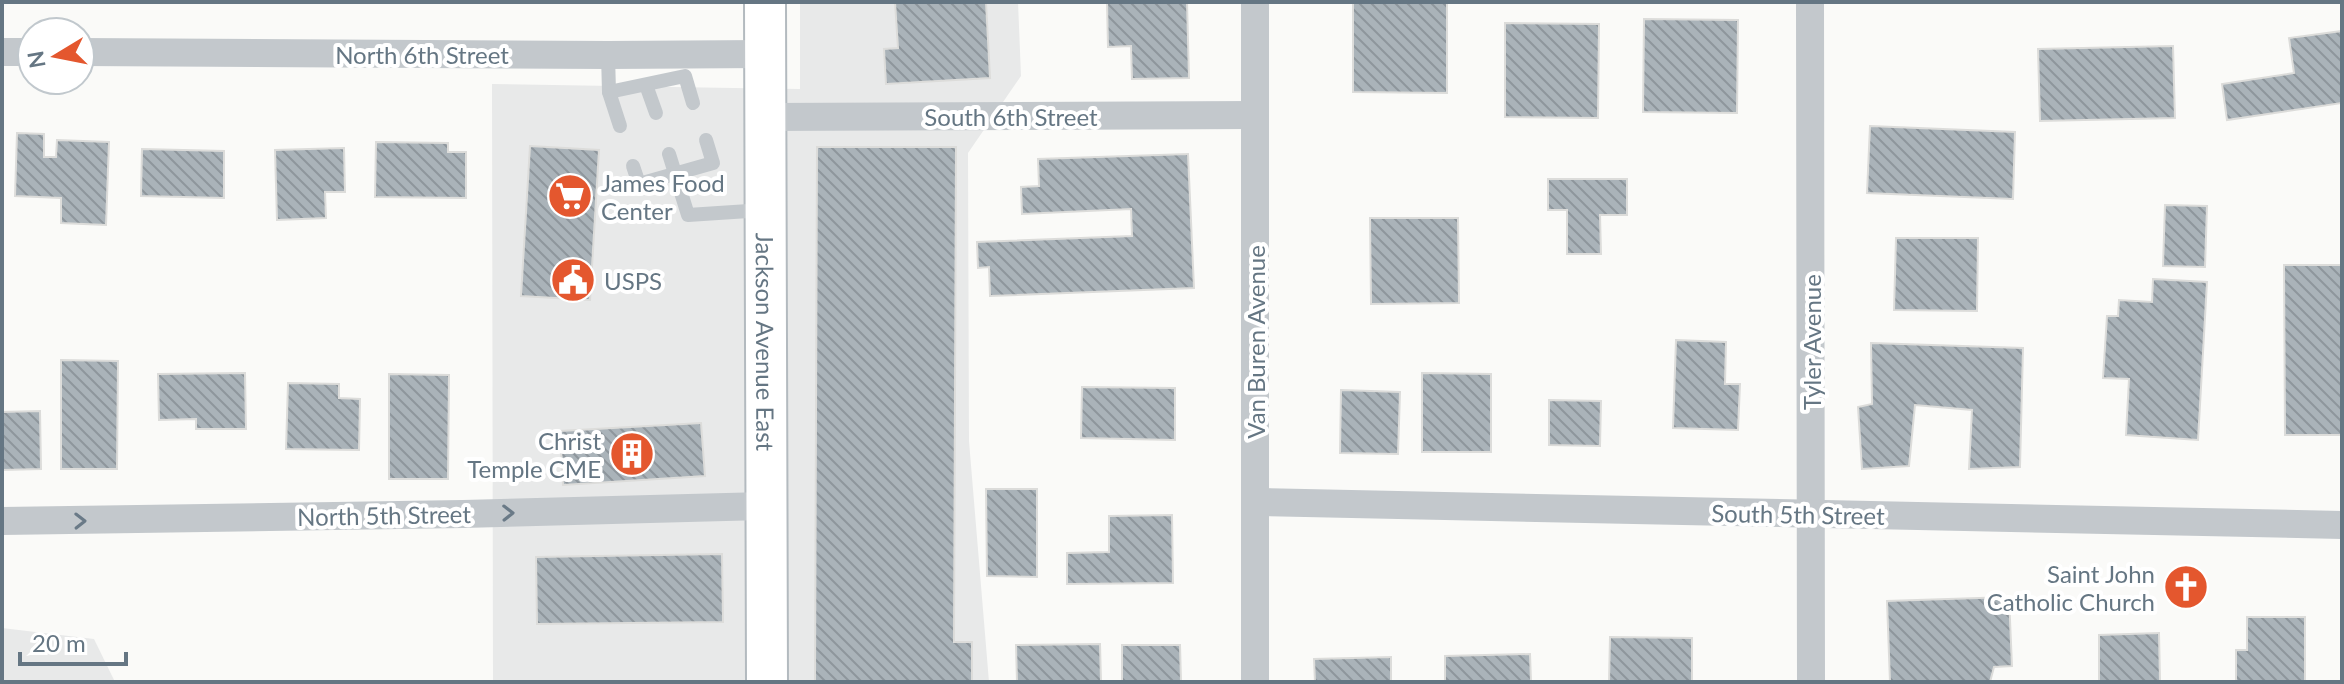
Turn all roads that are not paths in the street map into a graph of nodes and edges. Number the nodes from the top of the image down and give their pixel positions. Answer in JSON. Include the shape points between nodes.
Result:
{"nodes":[{"id":1,"x":765,"y":2,"type":"edge"},
{"id":2,"x":1255,"y":2,"type":"edge"},
{"id":3,"x":1810,"y":2,"type":"edge"},
{"id":4,"x":96,"y":52,"type":"edge"},
{"id":5,"x":765,"y":54,"type":"junction"},
{"id":6,"x":608,"y":55,"type":"junction"},
{"id":7,"x":646,"y":85,"type":"junction"},
{"id":8,"x":609,"y":92,"type":"junction"},
{"id":9,"x":693,"y":103,"type":"dead end"},
{"id":10,"x":656,"y":113,"type":"dead end"},
{"id":11,"x":1255,"y":115,"type":"junction"},
{"id":12,"x":766,"y":117,"type":"junction"},
{"id":13,"x":620,"y":126,"type":"dead end"},
{"id":14,"x":706,"y":140,"type":"dead end"},
{"id":15,"x":669,"y":154,"type":"dead end"},
{"id":16,"x":633,"y":166,"type":"dead end"},
{"id":17,"x":676,"y":174,"type":"junction"},
{"id":18,"x":765,"y":210,"type":"junction"},
{"id":19,"x":1255,"y":502,"type":"junction"},
{"id":20,"x":766,"y":506,"type":"junction"},
{"id":21,"x":1811,"y":514,"type":"junction"},
{"id":22,"x":2,"y":521,"type":"edge"},
{"id":23,"x":2342,"y":525,"type":"edge"},
{"id":24,"x":767,"y":682,"type":"edge"},
{"id":25,"x":1255,"y":682,"type":"edge"},
{"id":26,"x":1811,"y":682,"type":"edge"}],
"edges":[{"from":1,"to":5,"type":"main road","name":"Jackson Avenue East"},
{"from":2,"to":11,"type":"street","name":"Van Buren Avenue"},
{"from":3,"to":21,"type":"street","name":"Tyler Avenue"},
{"from":4,"to":6,"type":"street","name":"North 6th Street"},
{"from":5,"to":6,"type":"street","name":"North 6th Street"},
{"from":5,"to":12,"type":"main road","name":"Jackson Avenue East"},
{"from":6,"to":8,"type":"lane"},
{"from":7,"to":8,"type":"lane"},
{"from":7,"to":9,"type":"lane","via":[[685,76]]},
{"from":7,"to":10,"type":"lane"},
{"from":8,"to":13,"type":"lane"},
{"from":11,"to":12,"type":"street","name":"South 6th Street"},
{"from":11,"to":19,"type":"street","name":"Van Buren Avenue"},
{"from":12,"to":18,"type":"main road","name":"Jackson Avenue East"},
{"from":14,"to":17,"type":"lane","via":[[713,163]]},
{"from":15,"to":17,"type":"lane"},
{"from":16,"to":17,"type":"lane","via":[[639,184]]},
{"from":17,"to":18,"type":"lane","via":[[688,215]]},
{"from":18,"to":20,"type":"main road","name":"Jackson Avenue East"},
{"from":19,"to":21,"type":"street","name":"South 5th Street"},
{"from":19,"to":25,"type":"street","name":"Van Buren Avenue"},
{"from":22,"to":20,"type":"street","name":"North 5th Street","one_way":true},
{"from":20,"to":24,"type":"main road","name":"Jackson Avenue East"},
{"from":21,"to":23,"type":"street","name":"South 5th Street"},
{"from":21,"to":26,"type":"street","name":"Tyler Avenue"}]}
